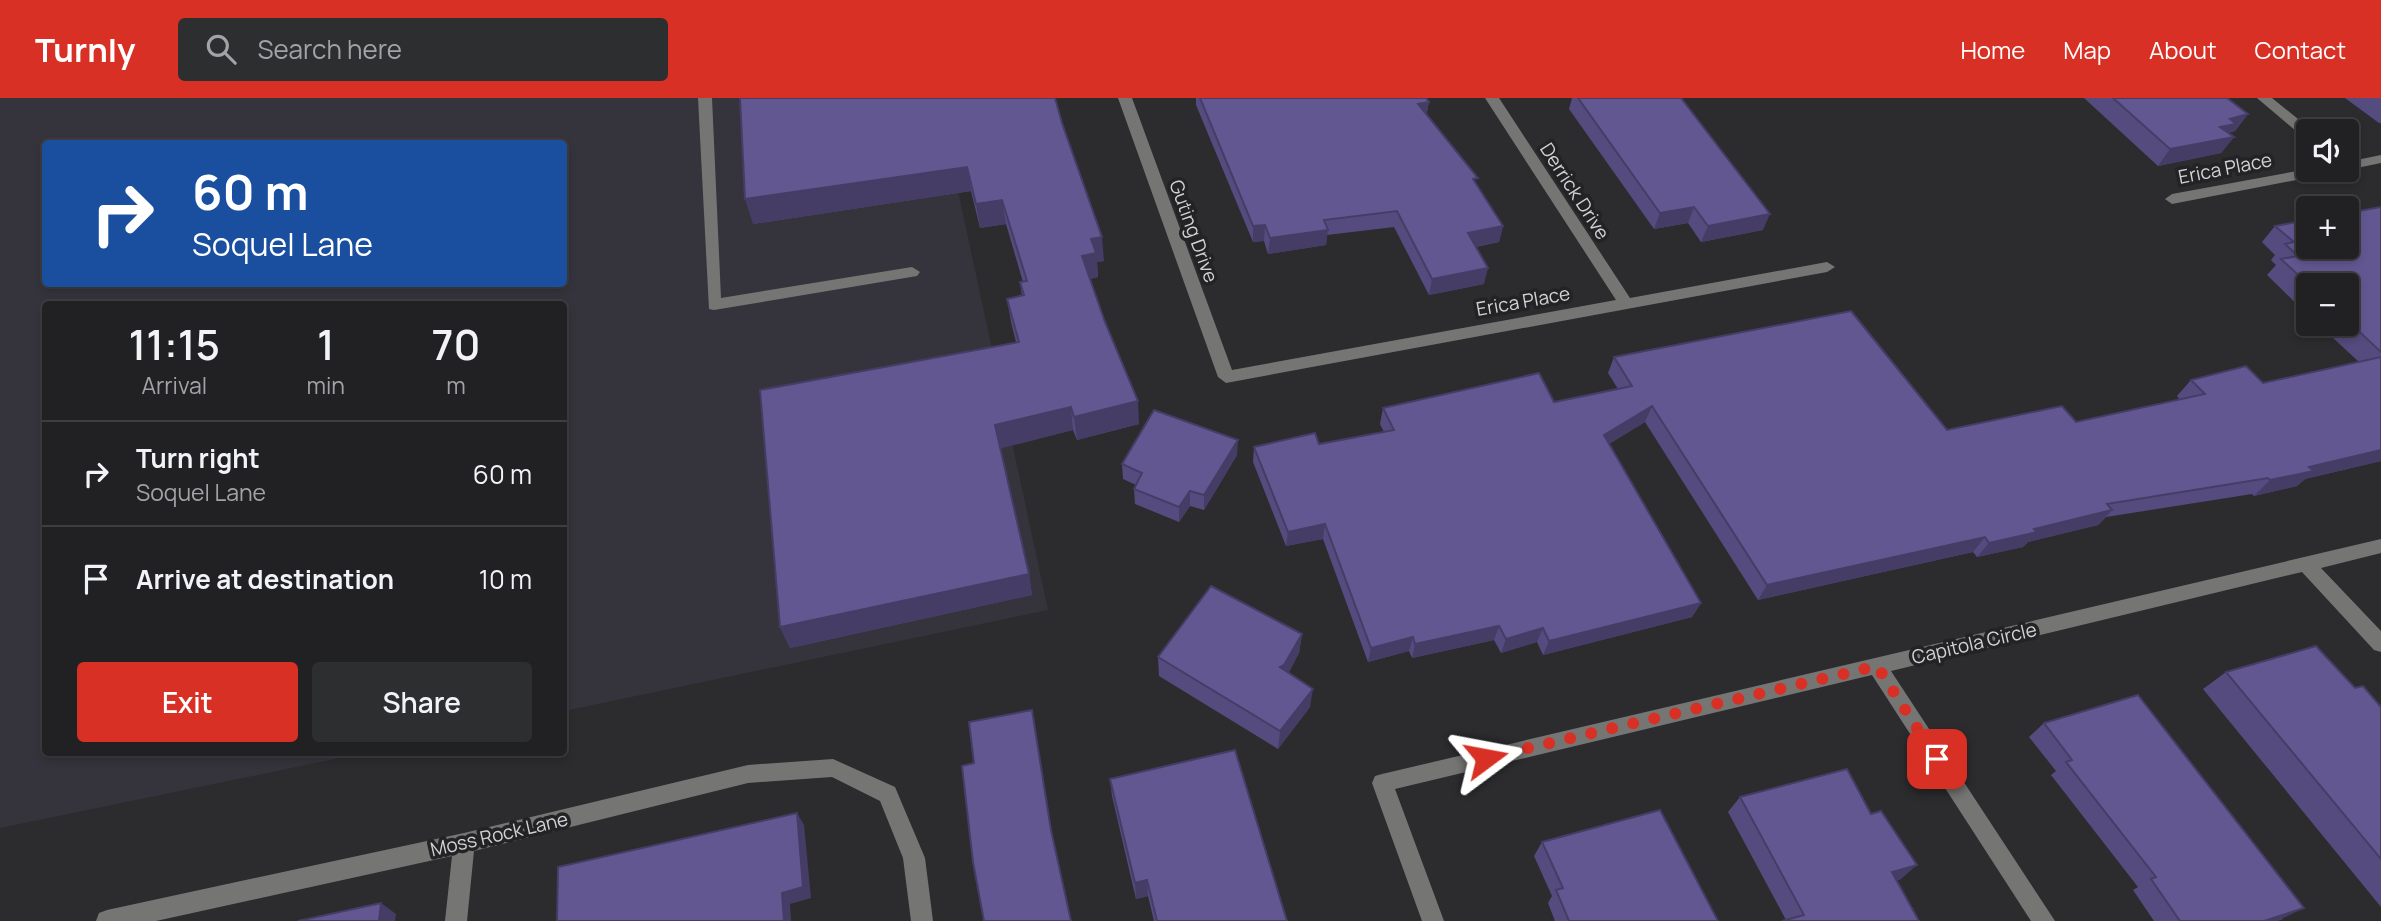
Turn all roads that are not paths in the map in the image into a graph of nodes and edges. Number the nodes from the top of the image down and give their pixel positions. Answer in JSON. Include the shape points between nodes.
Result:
{"nodes":[{"id":1,"x":705,"y":98,"type":"edge"},
{"id":2,"x":1125,"y":98,"type":"edge"},
{"id":3,"x":1492,"y":98,"type":"edge"},
{"id":4,"x":2264,"y":98,"type":"edge"},
{"id":5,"x":2296,"y":124,"type":"edge"},
{"id":6,"x":2381,"y":159,"type":"edge"},
{"id":7,"x":2359,"y":164,"type":"edge"},
{"id":8,"x":2296,"y":176,"type":"edge"},
{"id":9,"x":2172,"y":199,"type":"dead end"},
{"id":10,"x":1827,"y":267,"type":"dead end"},
{"id":11,"x":912,"y":272,"type":"dead end"},
{"id":12,"x":1626,"y":304,"type":"junction"},
{"id":13,"x":1226,"y":377,"type":"joint"},
{"id":14,"x":2381,"y":546,"type":"edge"},
{"id":15,"x":2306,"y":564,"type":"junction"},
{"id":16,"x":2381,"y":643,"type":"edge"},
{"id":17,"x":1877,"y":666,"type":"junction"},
{"id":18,"x":464,"y":843,"type":"junction"},
{"id":19,"x":107,"y":921,"type":"edge"},
{"id":20,"x":456,"y":921,"type":"edge"},
{"id":21,"x":922,"y":921,"type":"edge"},
{"id":22,"x":1433,"y":921,"type":"edge"},
{"id":23,"x":2043,"y":921,"type":"edge"}],
"edges":[{"from":1,"to":11,"type":"street","via":[[714,305]]},
{"from":2,"to":13,"type":"street","name":"Guting Drive"},
{"from":3,"to":12,"type":"street","name":"Derrick Drive"},
{"from":4,"to":5,"type":"street"},
{"from":6,"to":7,"type":"street"},
{"from":8,"to":9,"type":"street","name":"Erica Place"},
{"from":10,"to":12,"type":"street","name":"Erica Place"},
{"from":12,"to":13,"type":"street","name":"Erica Place"},
{"from":14,"to":15,"type":"street","name":"Capitola Circle"},
{"from":15,"to":16,"type":"street"},
{"from":15,"to":17,"type":"street","name":"Capitola Circle"},
{"from":17,"to":22,"type":"street","name":"Capitola Circle","via":[[1382,783]]},
{"from":17,"to":23,"type":"street"},
{"from":18,"to":19,"type":"street","name":"Moss Rock Lane"},
{"from":18,"to":20,"type":"street"},
{"from":18,"to":21,"type":"street","name":"Moss Rock Lane","via":[[748,774],[833,768],[888,794],[914,859]]}]}
